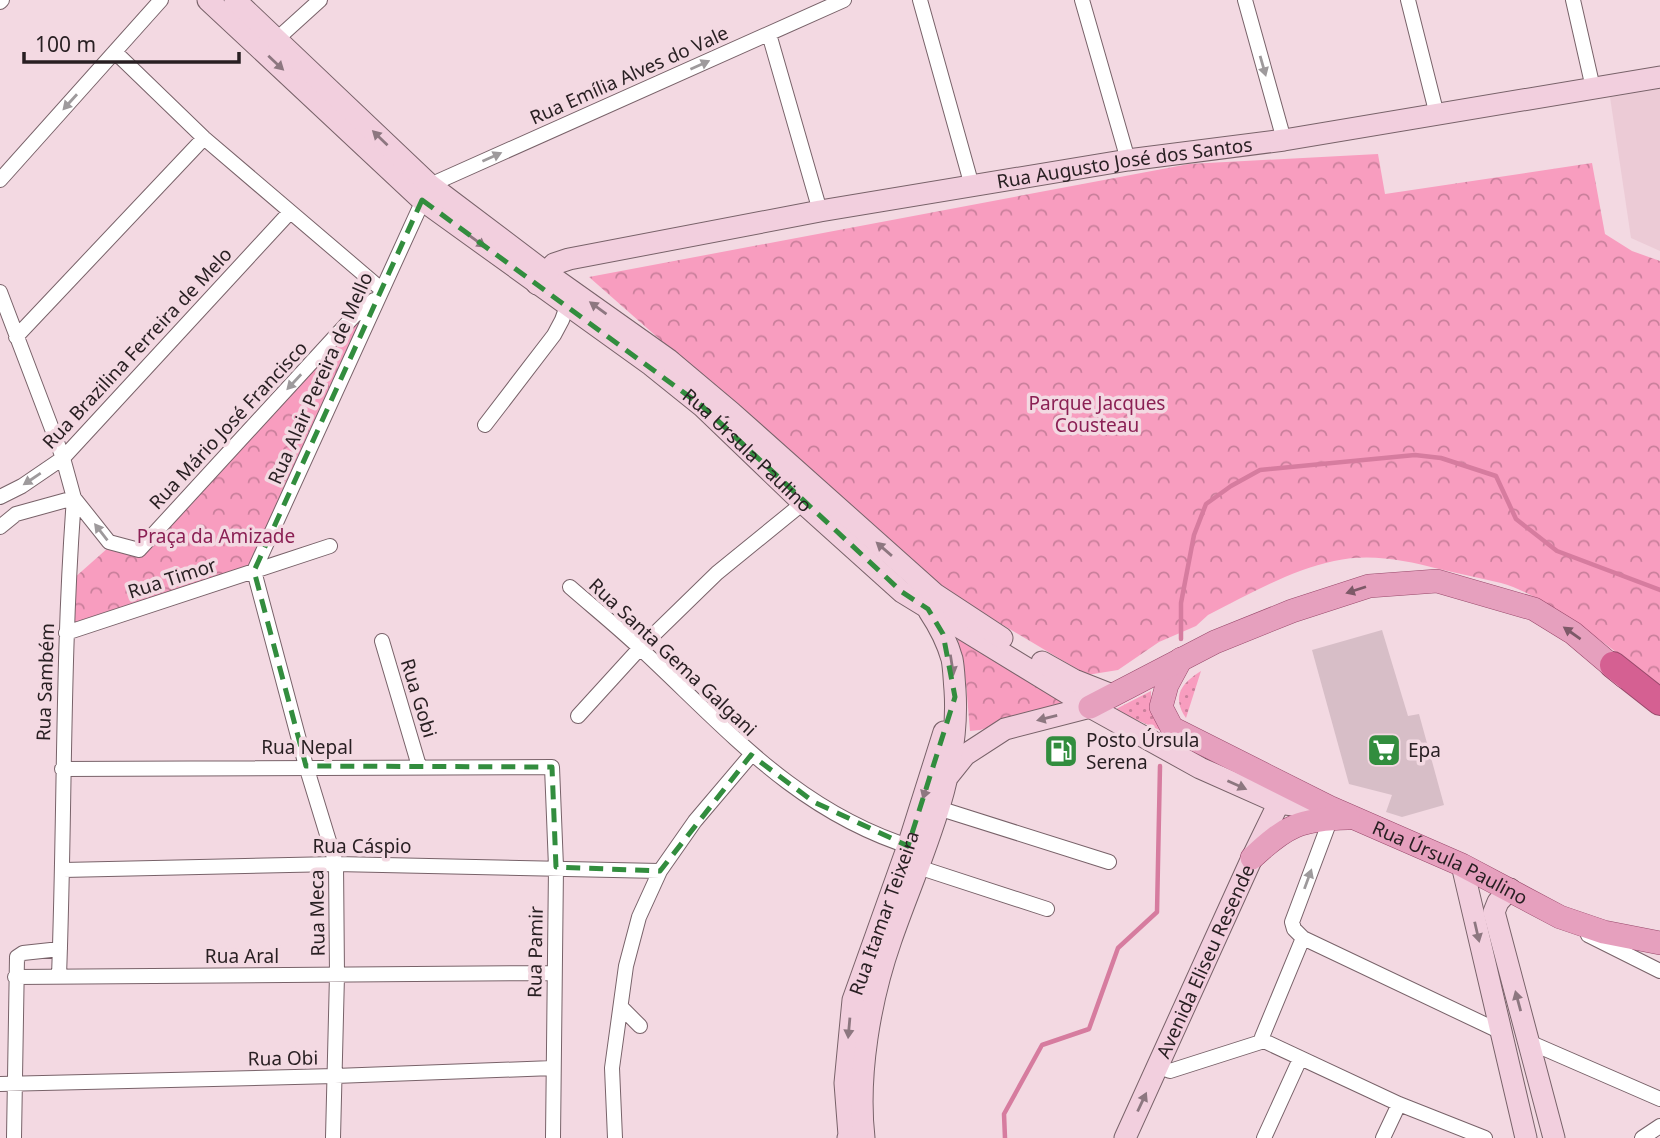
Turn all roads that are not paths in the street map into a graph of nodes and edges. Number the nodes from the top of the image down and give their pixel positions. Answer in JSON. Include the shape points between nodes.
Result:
{"nodes":[{"id":1,"x":161,"y":0,"type":"edge"},
{"id":2,"x":208,"y":0,"type":"edge"},
{"id":3,"x":234,"y":0,"type":"edge"},
{"id":4,"x":320,"y":0,"type":"edge"},
{"id":5,"x":844,"y":0,"type":"edge"},
{"id":6,"x":920,"y":0,"type":"edge"},
{"id":7,"x":1082,"y":0,"type":"edge"},
{"id":8,"x":1245,"y":0,"type":"edge"},
{"id":9,"x":1408,"y":0,"type":"edge"},
{"id":10,"x":1573,"y":0,"type":"edge"},
{"id":11,"x":769,"y":34,"type":"junction"},
{"id":12,"x":277,"y":39,"type":"junction"},
{"id":13,"x":116,"y":52,"type":"junction"},
{"id":14,"x":1660,"y":77,"type":"edge"},
{"id":15,"x":1593,"y":88,"type":"junction"},
{"id":16,"x":1437,"y":115,"type":"junction"},
{"id":17,"x":204,"y":138,"type":"junction"},
{"id":18,"x":1284,"y":140,"type":"junction"},
{"id":19,"x":1128,"y":160,"type":"junction"},
{"id":20,"x":0,"y":180,"type":"edge"},
{"id":21,"x":972,"y":186,"type":"junction"},
{"id":22,"x":426,"y":192,"type":"junction"},
{"id":23,"x":820,"y":211,"type":"junction"},
{"id":24,"x":290,"y":212,"type":"junction"},
{"id":25,"x":520,"y":253,"type":"junction"},
{"id":26,"x":590,"y":254,"type":"junction"},
{"id":27,"x":564,"y":260,"type":"junction"},
{"id":28,"x":541,"y":278,"type":"junction"},
{"id":29,"x":0,"y":292,"type":"edge"},
{"id":30,"x":379,"y":294,"type":"junction"},
{"id":31,"x":569,"y":298,"type":"junction"},
{"id":32,"x":16,"y":337,"type":"junction"},
{"id":33,"x":485,"y":425,"type":"dead end"},
{"id":34,"x":63,"y":458,"type":"junction"},
{"id":35,"x":0,"y":497,"type":"edge"},
{"id":36,"x":74,"y":498,"type":"junction"},
{"id":37,"x":803,"y":503,"type":"junction"},
{"id":38,"x":0,"y":527,"type":"edge"},
{"id":39,"x":330,"y":546,"type":"dead end"},
{"id":40,"x":254,"y":571,"type":"junction"},
{"id":41,"x":570,"y":587,"type":"dead end"},
{"id":42,"x":928,"y":609,"type":"junction"},
{"id":43,"x":66,"y":633,"type":"junction"},
{"id":44,"x":382,"y":641,"type":"dead end"},
{"id":45,"x":640,"y":648,"type":"junction"},
{"id":46,"x":1181,"y":659,"type":"junction"},
{"id":47,"x":1613,"y":665,"type":"junction"},
{"id":48,"x":1112,"y":695,"type":"junction"},
{"id":49,"x":955,"y":697,"type":"junction"},
{"id":50,"x":1660,"y":702,"type":"edge"},
{"id":51,"x":1090,"y":707,"type":"junction"},
{"id":52,"x":1660,"y":710,"type":"edge"},
{"id":53,"x":578,"y":716,"type":"dead end"},
{"id":54,"x":751,"y":755,"type":"junction"},
{"id":55,"x":306,"y":766,"type":"junction"},
{"id":56,"x":419,"y":766,"type":"junction"},
{"id":57,"x":552,"y":766,"type":"joint"},
{"id":58,"x":62,"y":769,"type":"junction"},
{"id":59,"x":948,"y":776,"type":"junction"},
{"id":60,"x":1283,"y":794,"type":"junction"},
{"id":61,"x":938,"y":808,"type":"junction"},
{"id":62,"x":1340,"y":816,"type":"junction"},
{"id":63,"x":916,"y":855,"type":"junction"},
{"id":64,"x":1252,"y":858,"type":"junction"},
{"id":65,"x":1109,"y":862,"type":"dead end"},
{"id":66,"x":336,"y":864,"type":"junction"},
{"id":67,"x":1462,"y":865,"type":"junction"},
{"id":68,"x":556,"y":867,"type":"junction"},
{"id":69,"x":63,"y":870,"type":"junction"},
{"id":70,"x":660,"y":871,"type":"junction"},
{"id":71,"x":1510,"y":889,"type":"junction"},
{"id":72,"x":1047,"y":909,"type":"dead end"},
{"id":73,"x":1303,"y":938,"type":"junction"},
{"id":74,"x":1660,"y":943,"type":"edge"},
{"id":75,"x":60,"y":948,"type":"junction"},
{"id":76,"x":1634,"y":949,"type":"junction"},
{"id":77,"x":1660,"y":971,"type":"edge"},
{"id":78,"x":553,"y":973,"type":"junction"},
{"id":79,"x":337,"y":975,"type":"junction"},
{"id":80,"x":59,"y":976,"type":"junction"},
{"id":81,"x":15,"y":977,"type":"junction"},
{"id":82,"x":621,"y":1007,"type":"junction"},
{"id":83,"x":640,"y":1026,"type":"dead end"},
{"id":84,"x":1501,"y":1032,"type":"junction"},
{"id":85,"x":1264,"y":1041,"type":"junction"},
{"id":86,"x":1529,"y":1042,"type":"junction"},
{"id":87,"x":1300,"y":1059,"type":"junction"},
{"id":88,"x":1159,"y":1067,"type":"junction"},
{"id":89,"x":553,"y":1068,"type":"junction"},
{"id":90,"x":335,"y":1076,"type":"junction"},
{"id":91,"x":7,"y":1084,"type":"edge"},
{"id":92,"x":1660,"y":1099,"type":"edge"},
{"id":93,"x":1399,"y":1104,"type":"junction"},
{"id":94,"x":1660,"y":1126,"type":"edge"},
{"id":95,"x":857,"y":1136,"type":"edge"},
{"id":96,"x":14,"y":1138,"type":"edge"},
{"id":97,"x":333,"y":1138,"type":"edge"},
{"id":98,"x":553,"y":1138,"type":"edge"},
{"id":99,"x":615,"y":1138,"type":"edge"},
{"id":100,"x":1125,"y":1138,"type":"edge"},
{"id":101,"x":1264,"y":1138,"type":"edge"},
{"id":102,"x":1383,"y":1138,"type":"edge"},
{"id":103,"x":1485,"y":1138,"type":"edge"},
{"id":104,"x":1526,"y":1138,"type":"edge"},
{"id":105,"x":1554,"y":1138,"type":"edge"},
{"id":106,"x":1642,"y":1138,"type":"edge"}],
"edges":[{"from":1,"to":13,"type":"street"},
{"from":2,"to":22,"type":"main road","name":"Rua Úrsula Paulino","one_way":true},
{"from":3,"to":12,"type":"main road","name":"Rua Úrsula Paulino"},
{"from":4,"to":12,"type":"street"},
{"from":5,"to":11,"type":"street","name":"Rua Emília Alves do Vale"},
{"from":6,"to":21,"type":"street"},
{"from":7,"to":19,"type":"street"},
{"from":8,"to":18,"type":"street","one_way":true},
{"from":9,"to":16,"type":"street"},
{"from":10,"to":15,"type":"street"},
{"from":22,"to":11,"type":"street","name":"Rua Emília Alves do Vale","one_way":true},
{"from":11,"to":23,"type":"street"},
{"from":22,"to":12,"type":"main road","name":"Rua Úrsula Paulino","one_way":true},
{"from":13,"to":17,"type":"street"},
{"from":13,"to":20,"type":"street","one_way":true},
{"from":14,"to":15,"type":"main road","name":"Rua Augusto José dos Santos"},
{"from":15,"to":16,"type":"main road","name":"Rua Augusto José dos Santos"},
{"from":16,"to":18,"type":"main road","name":"Rua Augusto José dos Santos"},
{"from":17,"to":24,"type":"street"},
{"from":17,"to":32,"type":"street"},
{"from":18,"to":19,"type":"main road","name":"Rua Augusto José dos Santos"},
{"from":19,"to":21,"type":"main road","name":"Rua Augusto José dos Santos"},
{"from":21,"to":23,"type":"main road","name":"Rua Augusto José dos Santos"},
{"from":22,"to":25,"type":"main road","name":"Rua Úrsula Paulino"},
{"from":22,"to":28,"type":"main road","name":"Rua Úrsula Paulino","one_way":true},
{"from":22,"to":30,"type":"street","name":"Rua Alair Pereira de Mello"},
{"from":23,"to":26,"type":"main road","name":"Rua Augusto José dos Santos"},
{"from":24,"to":30,"type":"street"},
{"from":24,"to":34,"type":"street","name":"Rua Brazilina Ferreira de Melo"},
{"from":25,"to":27,"type":"main road"},
{"from":25,"to":28,"type":"main road","name":"Rua Úrsula Paulino"},
{"from":26,"to":27,"type":"main road","name":"Rua Augusto José dos Santos"},
{"from":26,"to":31,"type":"main road"},
{"from":27,"to":28,"type":"main road","name":"Rua Augusto José dos Santos"},
{"from":28,"to":31,"type":"main road","name":"Rua Úrsula Paulino"},
{"from":29,"to":32,"type":"street"},
{"from":30,"to":36,"type":"street","name":"Rua Mário José Francisco","one_way":true,"via":[[139,550],[109,542]]},
{"from":30,"to":40,"type":"street","name":"Rua Alair Pereira de Mello"},
{"from":31,"to":33,"type":"street","via":[[554,335]]},
{"from":31,"to":37,"type":"main road","name":"Rua Úrsula Paulino","via":[[702,406]]},
{"from":48,"to":31,"type":"main road","name":"Rua Úrsula Paulino","one_way":true,"via":[[1040,661],[935,594],[679,369]]},
{"from":32,"to":34,"type":"street"},
{"from":34,"to":35,"type":"street","name":"Rua Brazilina Ferreira de Melo","one_way":true},
{"from":34,"to":36,"type":"street"},
{"from":36,"to":38,"type":"street","via":[[16,514]]},
{"from":36,"to":43,"type":"street","name":"Rua Sambém"},
{"from":37,"to":42,"type":"main road","name":"Rua Úrsula Paulino","via":[[902,592]]},
{"from":37,"to":45,"type":"street","via":[[717,573]]},
{"from":39,"to":40,"type":"street","name":"Rua Timor"},
{"from":40,"to":43,"type":"street","name":"Rua Timor"},
{"from":40,"to":55,"type":"street","name":"Rua Meca"},
{"from":41,"to":45,"type":"street","name":"Rua Santa Gema Galgani"},
{"from":42,"to":49,"type":"main road","name":"Rua Itamar Teixeira","one_way":true,"via":[[953,661]]},
{"from":42,"to":51,"type":"main road","name":"Rua Úrsula Paulino"},
{"from":43,"to":58,"type":"street","name":"Rua Sambém"},
{"from":44,"to":56,"type":"street","name":"Rua Gobi"},
{"from":45,"to":53,"type":"street"},
{"from":45,"to":54,"type":"street","name":"Rua Santa Gema Galgani"},
{"from":47,"to":46,"type":"main road","one_way":true,"via":[[1534,609],[1437,581],[1369,586],[1292,611]]},
{"from":46,"to":48,"type":"main road"},
{"from":46,"to":60,"type":"main road","name":"Rua Úrsula Paulino","via":[[1161,707],[1172,728]]},
{"from":47,"to":50,"type":"highway"},
{"from":47,"to":52,"type":"main road"},
{"from":48,"to":51,"type":"main road"},
{"from":49,"to":59,"type":"main road","name":"Rua Itamar Teixeira","via":[[957,723]]},
{"from":49,"to":63,"type":"main road","name":"Rua Itamar Teixeira","one_way":true},
{"from":51,"to":59,"type":"main road","name":"Rua Itamar Teixeira","one_way":true,"via":[[1004,729],[965,755]]},
{"from":51,"to":60,"type":"main road","name":"Rua Úrsula Paulino","one_way":true,"via":[[1200,768]]},
{"from":54,"to":63,"type":"street","name":"Rua Santa Gema Galgani","via":[[814,803]]},
{"from":54,"to":70,"type":"street"},
{"from":55,"to":56,"type":"street","name":"Rua Nepal"},
{"from":55,"to":58,"type":"street","name":"Rua Nepal"},
{"from":55,"to":66,"type":"street","name":"Rua Meca"},
{"from":56,"to":57,"type":"street","name":"Rua Nepal"},
{"from":57,"to":68,"type":"street","name":"Rua Pamir"},
{"from":58,"to":69,"type":"street","name":"Rua Sambém"},
{"from":59,"to":61,"type":"main road","name":"Rua Itamar Teixeira"},
{"from":60,"to":62,"type":"main road","name":"Rua Úrsula Paulino"},
{"from":60,"to":64,"type":"main road","name":"Avenida Eliseu Resende"},
{"from":61,"to":63,"type":"main road","name":"Rua Itamar Teixeira"},
{"from":61,"to":65,"type":"street"},
{"from":62,"to":64,"type":"main road","via":[[1293,826]]},
{"from":62,"to":67,"type":"main road","name":"Rua Úrsula Paulino"},
{"from":73,"to":62,"type":"street","one_way":true,"via":[[1292,922]]},
{"from":63,"to":72,"type":"street","name":"Rua Santa Gema Galgani"},
{"from":63,"to":95,"type":"main road","name":"Rua Itamar Teixeira","one_way":true,"via":[[873,1009]]},
{"from":64,"to":88,"type":"main road","name":"Avenida Eliseu Resende"},
{"from":66,"to":68,"type":"street","name":"Rua Cáspio"},
{"from":66,"to":69,"type":"street","name":"Rua Cáspio"},
{"from":66,"to":79,"type":"street","name":"Rua Meca"},
{"from":67,"to":71,"type":"main road","name":"Rua Úrsula Paulino"},
{"from":67,"to":84,"type":"main road","one_way":true},
{"from":68,"to":70,"type":"street","name":"Rua Cáspio"},
{"from":68,"to":78,"type":"street","name":"Rua Pamir"},
{"from":69,"to":75,"type":"street","name":"Rua Sambém"},
{"from":70,"to":82,"type":"street","via":[[639,917]]},
{"from":71,"to":76,"type":"main road","name":"Rua Úrsula Paulino"},
{"from":86,"to":71,"type":"main road","one_way":true,"via":[[1494,912]]},
{"from":73,"to":84,"type":"street"},
{"from":73,"to":85,"type":"street"},
{"from":74,"to":76,"type":"main road","name":"Rua Úrsula Paulino"},
{"from":75,"to":80,"type":"street","name":"Rua Sambém"},
{"from":75,"to":81,"type":"street","via":[[17,957]]},
{"from":76,"to":77,"type":"street","name":"Rua Úrsula Paulino"},
{"from":78,"to":79,"type":"street","name":"Rua Aral"},
{"from":78,"to":89,"type":"street","name":"Rua Pamir"},
{"from":79,"to":80,"type":"street","name":"Rua Aral"},
{"from":79,"to":90,"type":"street","name":"Rua Meca"},
{"from":80,"to":81,"type":"street","name":"Rua Aral"},
{"from":81,"to":91,"type":"street"},
{"from":82,"to":83,"type":"street"},
{"from":82,"to":99,"type":"street","via":[[612,1068]]},
{"from":84,"to":104,"type":"main road"},
{"from":85,"to":87,"type":"street"},
{"from":85,"to":88,"type":"street","via":[[1170,1071]]},
{"from":86,"to":92,"type":"street"},
{"from":86,"to":105,"type":"main road"},
{"from":87,"to":93,"type":"street"},
{"from":87,"to":101,"type":"street"},
{"from":100,"to":88,"type":"main road","name":"Avenida Eliseu Resende","one_way":true},
{"from":89,"to":90,"type":"street","name":"Rua Obi"},
{"from":89,"to":98,"type":"street","name":"Rua Pamir"},
{"from":90,"to":91,"type":"street","name":"Rua Obi"},
{"from":90,"to":97,"type":"street","name":"Rua Meca"},
{"from":91,"to":96,"type":"street"},
{"from":93,"to":102,"type":"street"},
{"from":93,"to":103,"type":"street"},
{"from":94,"to":106,"type":"street"}]}
